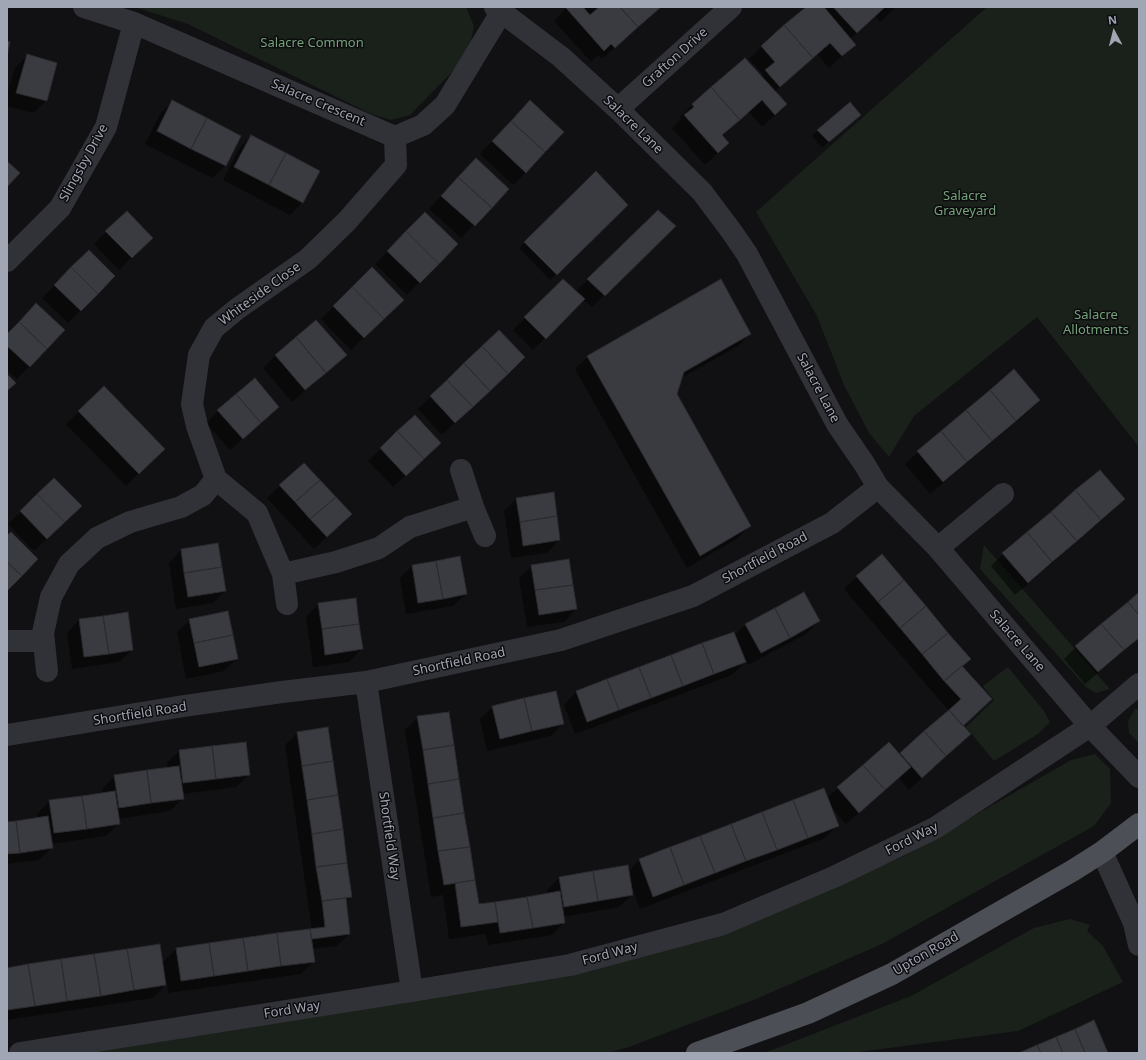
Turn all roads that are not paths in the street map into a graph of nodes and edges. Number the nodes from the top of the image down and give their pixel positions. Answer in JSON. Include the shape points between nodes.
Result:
{"nodes":[{"id":1,"x":84,"y":7,"type":"edge"},
{"id":2,"x":731,"y":7,"type":"edge"},
{"id":3,"x":499,"y":9,"type":"edge"},
{"id":4,"x":134,"y":24,"type":"junction"},
{"id":5,"x":618,"y":109,"type":"junction"},
{"id":6,"x":395,"y":137,"type":"junction"},
{"id":7,"x":7,"y":262,"type":"edge"},
{"id":8,"x":461,"y":470,"type":"dead end"},
{"id":9,"x":216,"y":479,"type":"junction"},
{"id":10,"x":878,"y":487,"type":"junction"},
{"id":11,"x":1003,"y":494,"type":"dead end"},
{"id":12,"x":472,"y":506,"type":"junction"},
{"id":13,"x":485,"y":536,"type":"dead end"},
{"id":14,"x":938,"y":548,"type":"junction"},
{"id":15,"x":283,"y":574,"type":"junction"},
{"id":16,"x":288,"y":604,"type":"dead end"},
{"id":17,"x":7,"y":641,"type":"edge"},
{"id":18,"x":44,"y":641,"type":"junction"},
{"id":19,"x":47,"y":670,"type":"dead end"},
{"id":20,"x":366,"y":682,"type":"junction"},
{"id":21,"x":1139,"y":684,"type":"edge"},
{"id":22,"x":1090,"y":726,"type":"junction"},
{"id":23,"x":7,"y":735,"type":"edge"},
{"id":24,"x":1139,"y":777,"type":"edge"},
{"id":25,"x":1139,"y":824,"type":"edge"},
{"id":26,"x":1102,"y":852,"type":"junction"},
{"id":27,"x":1139,"y":945,"type":"edge"},
{"id":28,"x":412,"y":991,"type":"junction"},
{"id":29,"x":20,"y":1053,"type":"edge"},
{"id":30,"x":697,"y":1053,"type":"edge"}],
"edges":[{"from":1,"to":4,"type":"street","name":"Salacre Crescent"},
{"from":2,"to":5,"type":"street","name":"Grafton Drive"},
{"from":3,"to":5,"type":"street","name":"Salacre Lane","via":[[561,57]]},
{"from":3,"to":6,"type":"street","via":[[445,105],[423,125]]},
{"from":4,"to":6,"type":"street","name":"Salacre Crescent"},
{"from":4,"to":7,"type":"street","name":"Slingsby Drive","via":[[106,127],[60,208]]},
{"from":5,"to":10,"type":"street","name":"Salacre Lane","via":[[702,192],[732,232],[747,254],[837,424]]},
{"from":6,"to":9,"type":"street","name":"Whiteside Close","via":[[396,165],[347,221],[308,259],[214,328],[199,355],[192,404]]},
{"from":8,"to":12,"type":"street"},
{"from":9,"to":15,"type":"street","via":[[257,513]]},
{"from":9,"to":18,"type":"street","via":[[203,495],[181,507],[130,522],[97,538],[69,564],[51,597],[43,633]]},
{"from":10,"to":14,"type":"street","name":"Salacre Lane"},
{"from":10,"to":20,"type":"street","name":"Shortfield Road","via":[[832,523],[693,596],[561,640]]},
{"from":11,"to":14,"type":"street"},
{"from":12,"to":13,"type":"street"},
{"from":12,"to":15,"type":"street","via":[[410,527],[379,548],[336,562]]},
{"from":14,"to":22,"type":"street","name":"Salacre Lane"},
{"from":15,"to":16,"type":"street"},
{"from":17,"to":18,"type":"street"},
{"from":18,"to":19,"type":"street"},
{"from":20,"to":23,"type":"street","name":"Shortfield Road","via":[[206,703]]},
{"from":20,"to":28,"type":"street","name":"Shortfield Way"},
{"from":21,"to":22,"type":"street","name":"Ford Way"},
{"from":22,"to":24,"type":"street","name":"Salacre Lane"},
{"from":22,"to":28,"type":"street","name":"Ford Way","via":[[935,828],[836,876],[723,924],[570,965]]},
{"from":25,"to":26,"type":"main road","name":"Upton Road"},
{"from":26,"to":27,"type":"street","via":[[1134,924]]},
{"from":26,"to":30,"type":"main road","name":"Upton Road","via":[[892,974],[808,1013]]},
{"from":28,"to":29,"type":"street","name":"Ford Way"}]}
